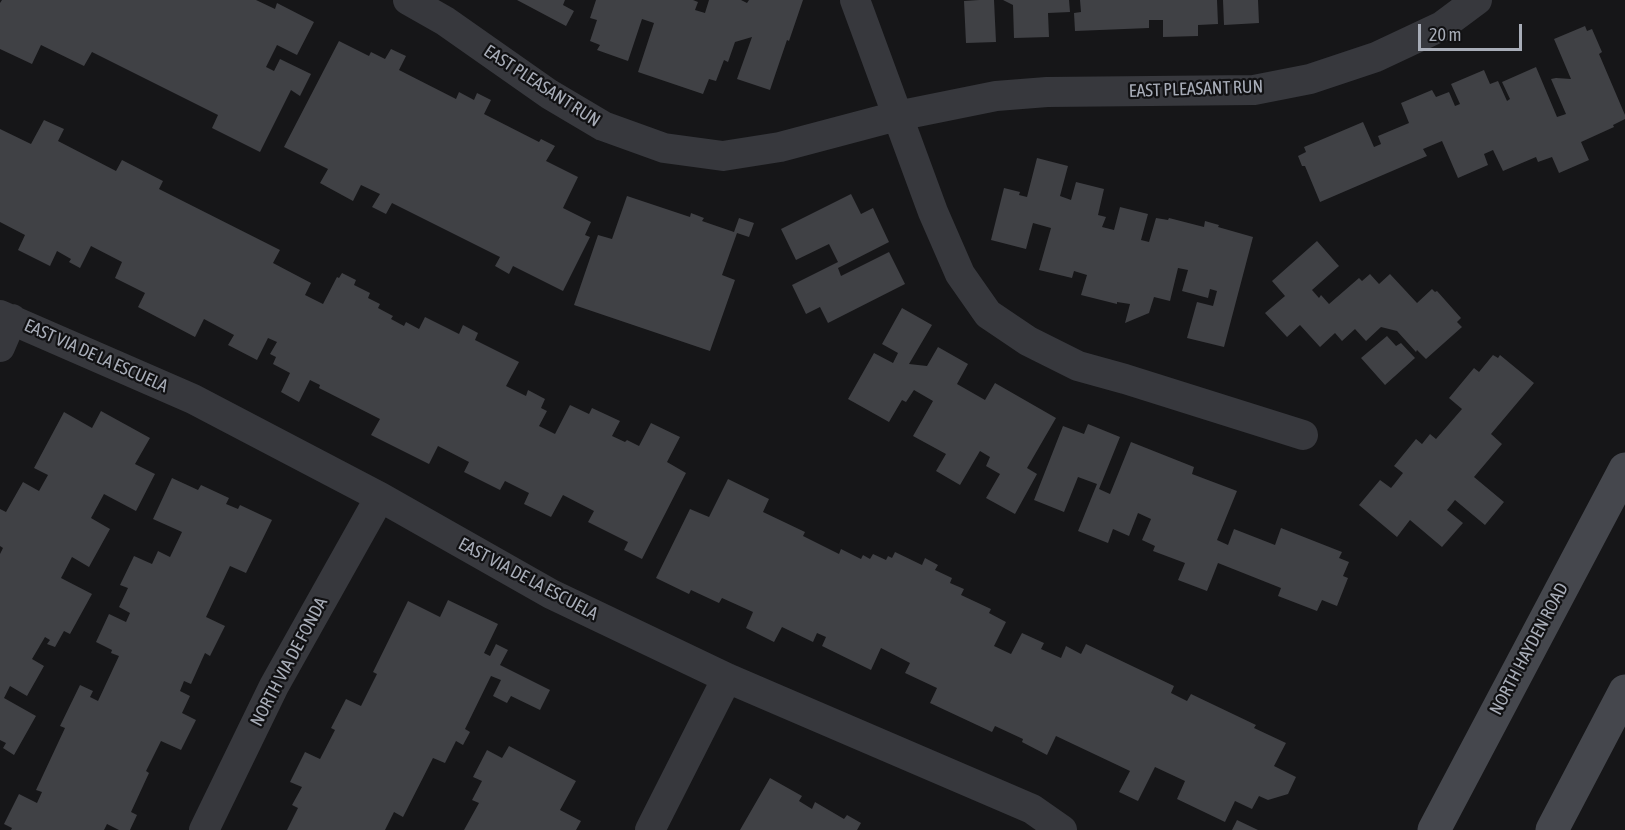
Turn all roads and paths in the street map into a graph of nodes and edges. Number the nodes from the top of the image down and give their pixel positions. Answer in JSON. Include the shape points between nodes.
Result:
{"nodes":[{"id":1,"x":408,"y":0,"type":"edge"},
{"id":2,"x":855,"y":0,"type":"edge"},
{"id":3,"x":1477,"y":0,"type":"edge"},
{"id":4,"x":897,"y":116,"type":"junction"},
{"id":5,"x":6,"y":317,"type":"edge"},
{"id":6,"x":0,"y":347,"type":"edge"},
{"id":7,"x":1303,"y":435,"type":"dead end"},
{"id":8,"x":1625,"y":469,"type":"edge"},
{"id":9,"x":380,"y":497,"type":"junction"},
{"id":10,"x":727,"y":678,"type":"junction"},
{"id":11,"x":1625,"y":691,"type":"edge"},
{"id":12,"x":204,"y":830,"type":"edge"},
{"id":13,"x":650,"y":830,"type":"edge"},
{"id":14,"x":1062,"y":830,"type":"edge"},
{"id":15,"x":1434,"y":830,"type":"edge"},
{"id":16,"x":1552,"y":830,"type":"edge"}],
"edges":[{"from":1,"to":4,"type":"street","name":"EAST PLEASANT RUN","via":[[603,126],[664,148],[723,156],[780,147]]},
{"from":2,"to":4,"type":"street"},
{"from":3,"to":4,"type":"street","name":"EAST PLEASANT RUN","via":[[1442,26],[1376,57],[1310,79],[1254,90],[996,96]]},
{"from":4,"to":7,"type":"street","via":[[960,274],[988,314],[1028,341],[1078,366]]},
{"from":5,"to":6,"type":"street"},
{"from":5,"to":9,"type":"street","name":"EAST VIA DE LA ESCUELA","via":[[193,399]]},
{"from":8,"to":15,"type":"main road","name":"NORTH HAYDEN ROAD"},
{"from":9,"to":10,"type":"street","name":"EAST VIA DE LA ESCUELA","via":[[551,594]]},
{"from":9,"to":12,"type":"street","name":"NORTH VIA DE FONDA","via":[[274,686]]},
{"from":10,"to":13,"type":"street"},
{"from":10,"to":14,"type":"street","name":"EAST VIA DE LA ESCUELA","via":[[1032,809]]},
{"from":11,"to":16,"type":"main road"}]}
